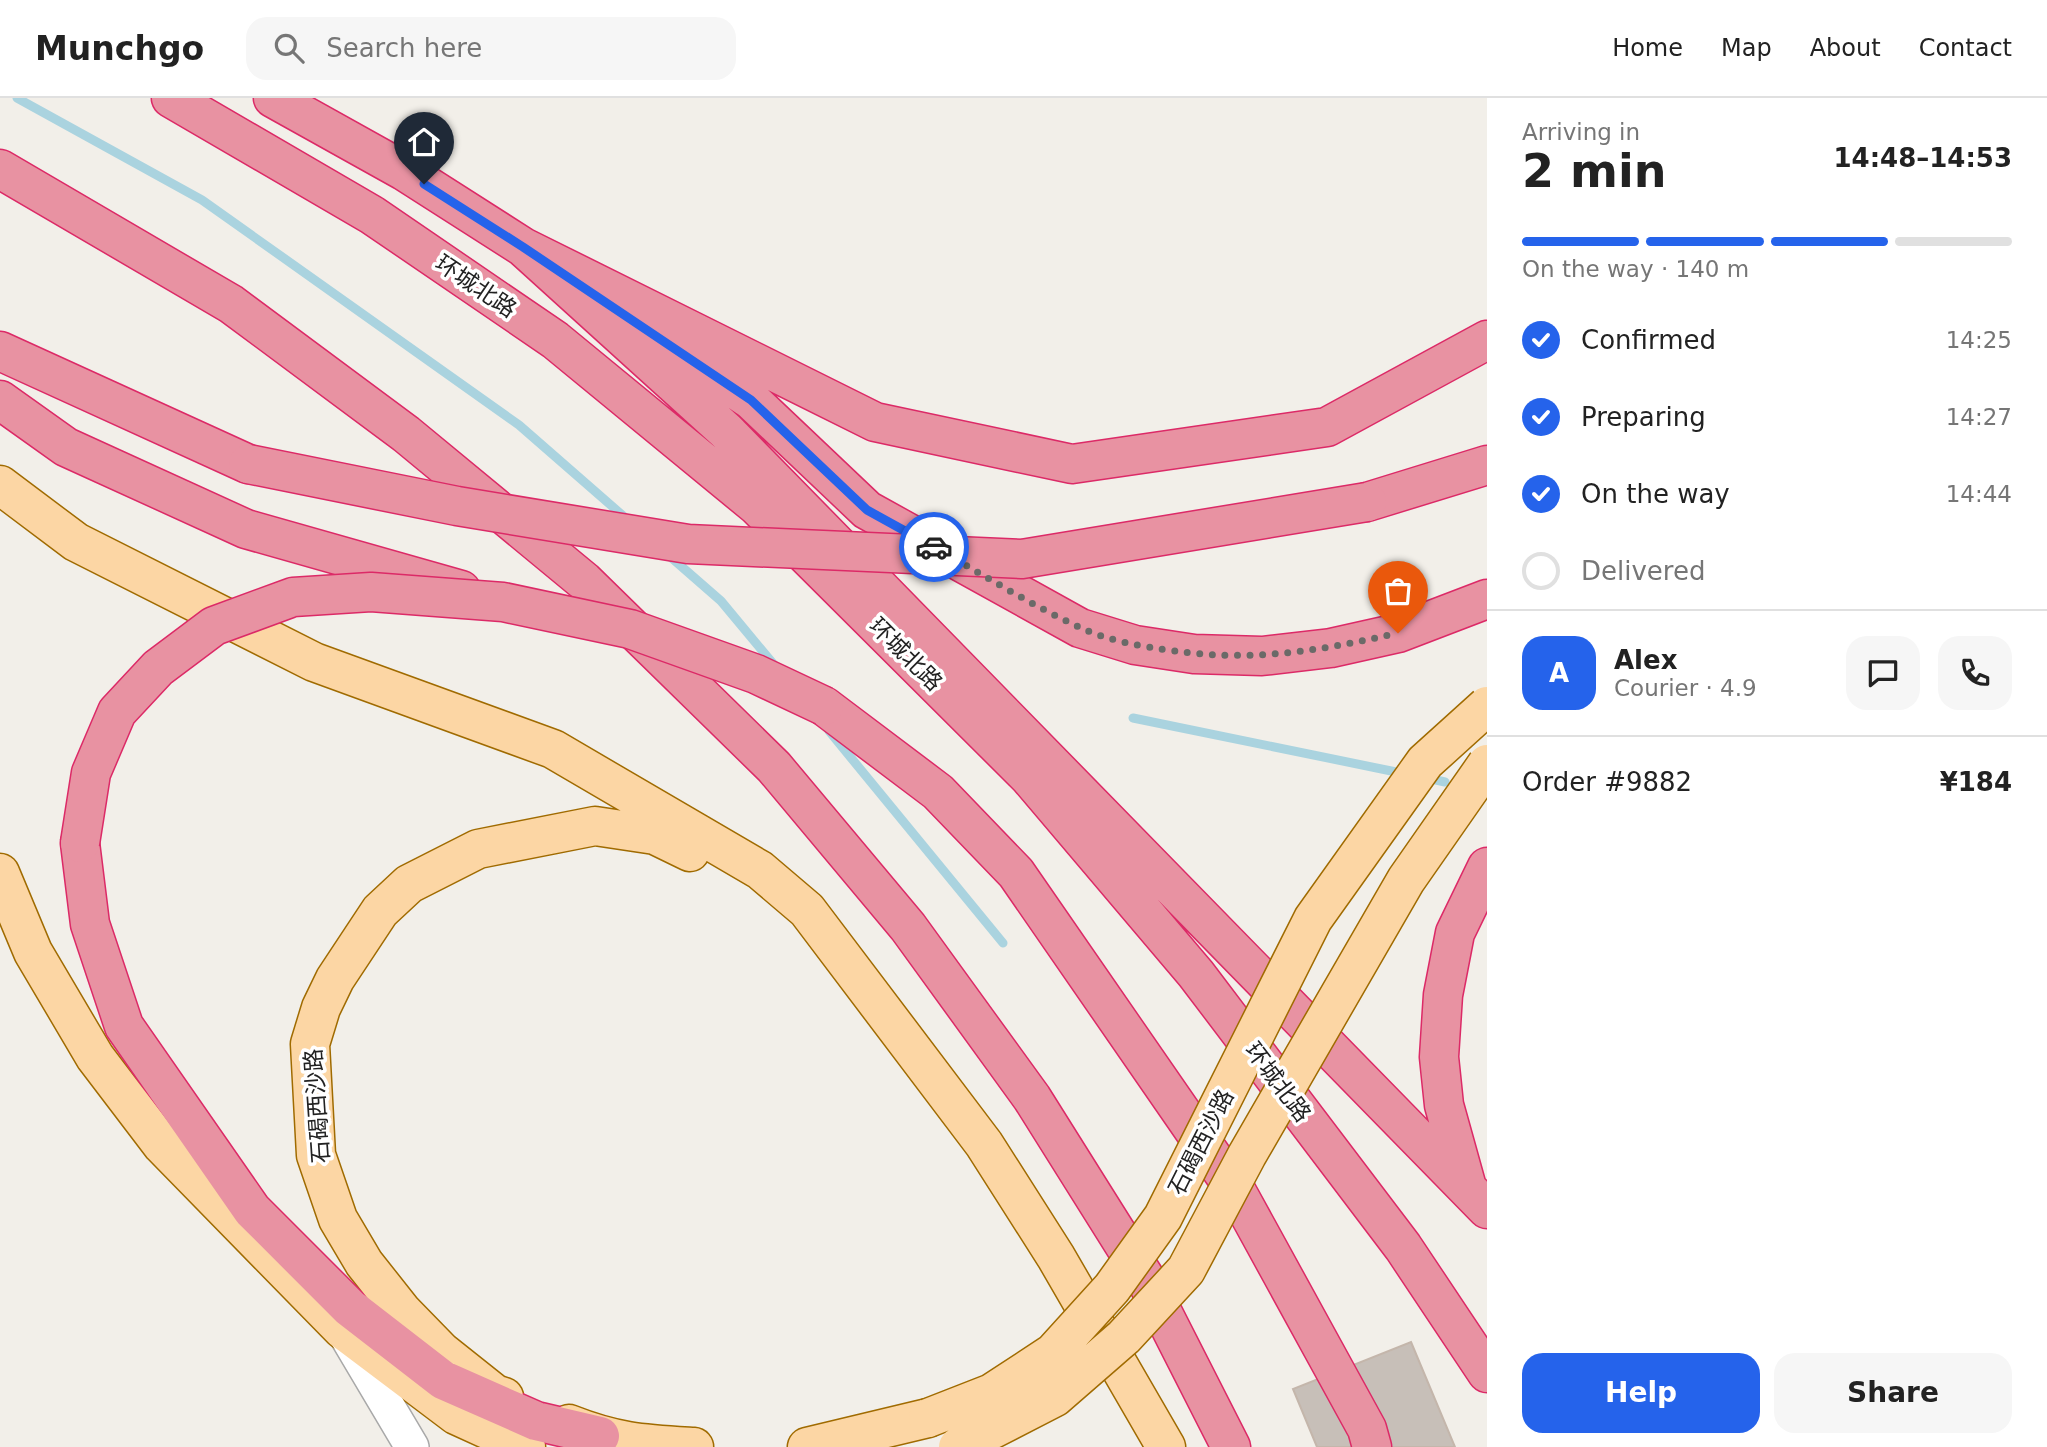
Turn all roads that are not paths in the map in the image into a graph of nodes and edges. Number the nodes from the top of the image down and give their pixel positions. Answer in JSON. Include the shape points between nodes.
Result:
{"nodes":[{"id":1,"x":171,"y":98,"type":"edge"},
{"id":2,"x":273,"y":98,"type":"edge"},
{"id":3,"x":0,"y":169,"type":"edge"},
{"id":4,"x":523,"y":247,"type":"junction"},
{"id":5,"x":1487,"y":340,"type":"edge"},
{"id":6,"x":0,"y":351,"type":"edge"},
{"id":7,"x":0,"y":400,"type":"edge"},
{"id":8,"x":1487,"y":466,"type":"edge"},
{"id":9,"x":0,"y":485,"type":"edge"},
{"id":10,"x":1487,"y":599,"type":"edge"},
{"id":11,"x":503,"y":602,"type":"junction"},
{"id":12,"x":1487,"y":706,"type":"edge"},
{"id":13,"x":1487,"y":764,"type":"edge"},
{"id":14,"x":1487,"y":867,"type":"edge"},
{"id":15,"x":0,"y":873,"type":"edge"},
{"id":16,"x":839,"y":952,"type":"junction"},
{"id":17,"x":1477,"y":1197,"type":"edge"},
{"id":18,"x":342,"y":1329,"type":"junction"},
{"id":19,"x":1487,"y":1373,"type":"edge"},
{"id":20,"x":600,"y":1436,"type":"junction"},
{"id":21,"x":412,"y":1447,"type":"edge"},
{"id":22,"x":526,"y":1447,"type":"edge"},
{"id":23,"x":694,"y":1447,"type":"edge"},
{"id":24,"x":807,"y":1447,"type":"edge"},
{"id":25,"x":958,"y":1447,"type":"edge"},
{"id":26,"x":1166,"y":1447,"type":"edge"},
{"id":27,"x":1231,"y":1447,"type":"edge"},
{"id":28,"x":1372,"y":1447,"type":"edge"}],
"edges":[{"from":1,"to":19,"type":"highway","name":"环城北路","via":[[372,215],[555,340],[757,506],[1029,777],[1187,964],[1403,1247]]},
{"from":2,"to":4,"type":"highway","via":[[404,171]]},
{"from":3,"to":27,"type":"highway","via":[[231,304],[406,434],[584,581],[774,767],[908,927],[1032,1098],[1145,1278]]},
{"from":4,"to":5,"type":"highway","via":[[875,422],[1072,464],[1327,427]]},
{"from":4,"to":10,"type":"highway","via":[[751,400],[867,510],[1080,628],[1182,653],[1262,656],[1331,648],[1398,633]]},
{"from":4,"to":17,"type":"highway","via":[[726,431]]},
{"from":6,"to":8,"type":"highway","bridge":true,"via":[[248,464],[457,506],[688,544],[1022,559],[1367,502]]},
{"from":7,"to":11,"type":"highway","bridge":true,"via":[[66,447],[246,528]]},
{"from":9,"to":16,"type":"main road","via":[[76,542],[314,662],[554,749],[760,870],[807,910]]},
{"from":11,"to":20,"type":"highway","bridge":true,"via":[[371,592],[293,597],[214,626],[158,668],[117,712],[91,773],[80,843],[90,924],[124,1026],[252,1210],[350,1308],[443,1380],[536,1420]]},
{"from":11,"to":28,"type":"highway","bridge":true,"via":[[630,629],[756,674],[824,706],[938,792],[1016,873],[1238,1194],[1367,1429]]},
{"from":12,"to":24,"type":"main road","name":"石碣西沙路","bridge":true,"via":[[1425,762],[1313,919],[1163,1217],[1112,1288],[1053,1353],[992,1393],[928,1418]]},
{"from":13,"to":25,"type":"main road","name":"石碣西沙路","bridge":true,"via":[[1406,880],[1186,1270],[1124,1337],[1055,1397]]},
{"from":14,"to":17,"type":"highway","via":[[1455,933],[1442,1008],[1440,1057],[1444,1105]]},
{"from":15,"to":18,"type":"main road","via":[[33,952],[95,1057],[162,1145]]},
{"from":16,"to":20,"type":"main road","name":"石碣西沙路","via":[[785,907],[717,865],[655,835],[595,826],[478,849],[409,884],[380,911],[335,979],[310,1044],[316,1155],[338,1219],[364,1263],[441,1351],[495,1394]]},
{"from":16,"to":26,"type":"main road","via":[[984,1144]]},
{"from":18,"to":21,"type":"street"},
{"from":18,"to":22,"type":"main road","via":[[456,1415]]},
{"from":20,"to":23,"type":"main road","name":"石碣西沙路","via":[[630,1444]]}]}
